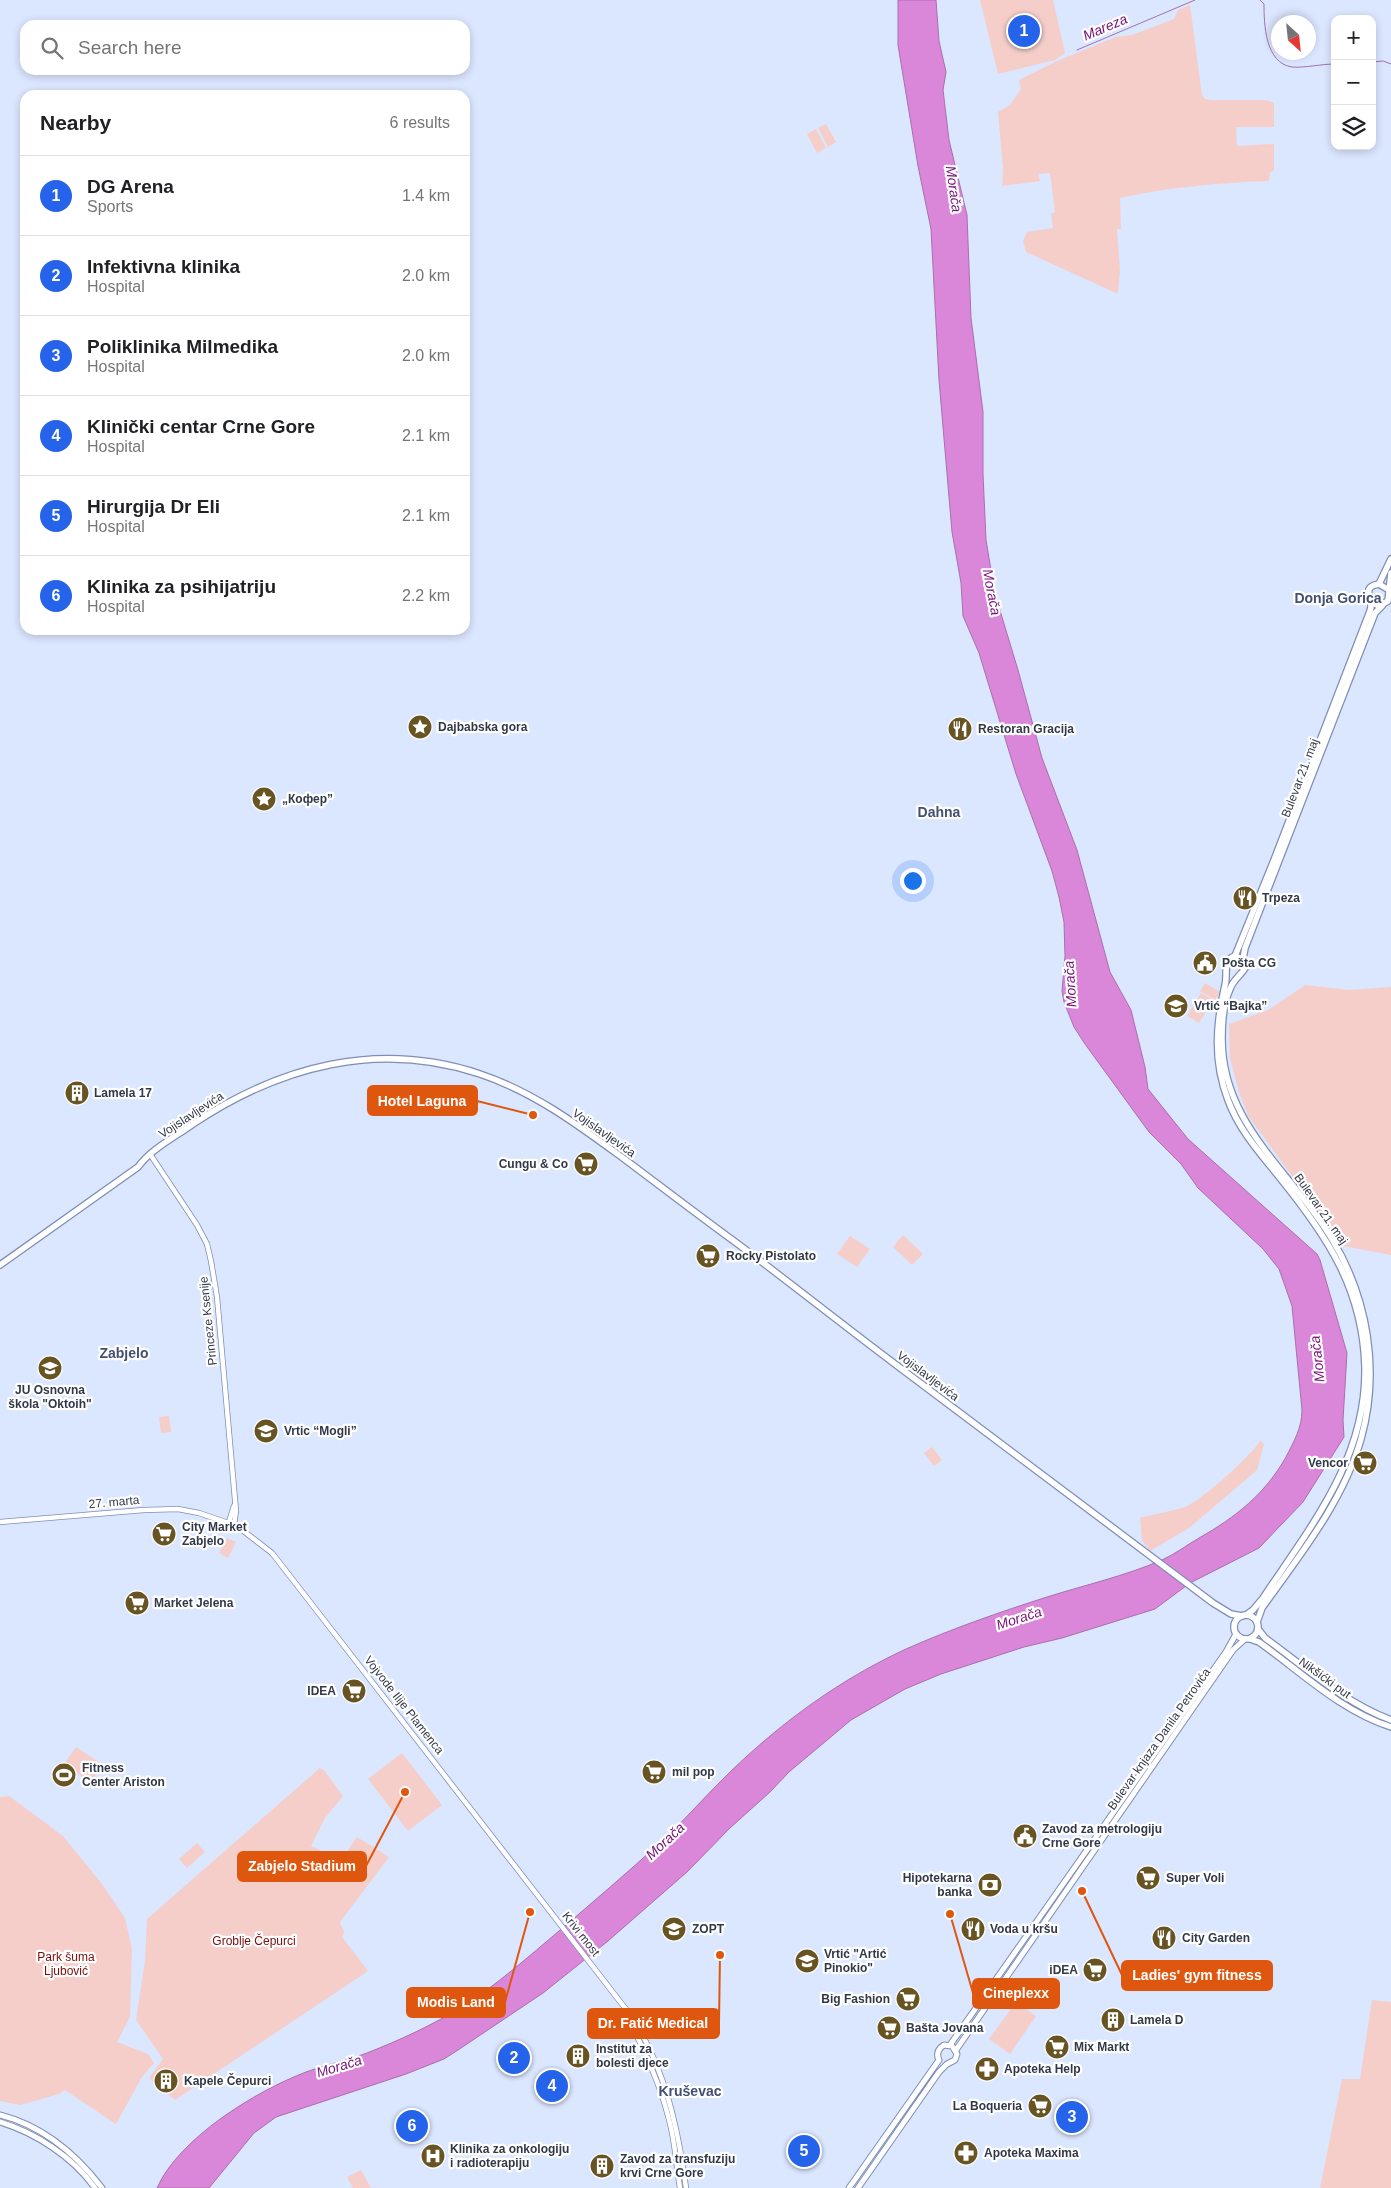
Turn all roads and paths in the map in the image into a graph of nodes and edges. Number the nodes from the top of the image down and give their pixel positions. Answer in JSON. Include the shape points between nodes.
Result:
{"nodes":[{"id":1,"x":1391,"y":559,"type":"edge"},
{"id":2,"x":1391,"y":573,"type":"edge"},
{"id":3,"x":1379,"y":584,"type":"junction"},
{"id":4,"x":1389,"y":590,"type":"junction"},
{"id":5,"x":1371,"y":602,"type":"junction"},
{"id":6,"x":1382,"y":606,"type":"junction"},
{"id":7,"x":1235,"y":956,"type":"junction"},
{"id":8,"x":1243,"y":959,"type":"junction"},
{"id":9,"x":1227,"y":970,"type":"junction"},
{"id":10,"x":1239,"y":974,"type":"junction"},
{"id":11,"x":150,"y":1154,"type":"junction"},
{"id":12,"x":0,"y":1265,"type":"edge"},
{"id":13,"x":0,"y":1522,"type":"edge"},
{"id":14,"x":232,"y":1523,"type":"junction"},
{"id":15,"x":1309,"y":1529,"type":"junction"},
{"id":16,"x":1315,"y":1533,"type":"junction"},
{"id":17,"x":1221,"y":1609,"type":"junction"},
{"id":18,"x":1244,"y":1616,"type":"junction"},
{"id":19,"x":1257,"y":1622,"type":"junction"},
{"id":20,"x":1258,"y":1629,"type":"junction"},
{"id":21,"x":1235,"y":1630,"type":"junction"},
{"id":22,"x":1247,"y":1639,"type":"junction"},
{"id":23,"x":1391,"y":1720,"type":"edge"},
{"id":24,"x":1391,"y":1727,"type":"edge"},
{"id":25,"x":551,"y":1912,"type":"joint"},
{"id":26,"x":624,"y":2007,"type":"junction"},
{"id":27,"x":950,"y":2045,"type":"junction"},
{"id":28,"x":956,"y":2050,"type":"junction"},
{"id":29,"x":939,"y":2060,"type":"junction"},
{"id":30,"x":947,"y":2064,"type":"junction"},
{"id":31,"x":0,"y":2116,"type":"edge"},
{"id":32,"x":0,"y":2122,"type":"edge"},
{"id":33,"x":95,"y":2188,"type":"edge"},
{"id":34,"x":102,"y":2188,"type":"edge"},
{"id":35,"x":680,"y":2188,"type":"edge"},
{"id":36,"x":686,"y":2188,"type":"edge"},
{"id":37,"x":849,"y":2188,"type":"edge"},
{"id":38,"x":858,"y":2188,"type":"edge"}],
"edges":[{"from":1,"to":3,"type":"main road","name":"Bulevar 21. maj"},
{"from":2,"to":4,"type":"main road","name":"Bulevar 21. maj"},
{"from":3,"to":4,"type":"main road"},
{"from":3,"to":5,"type":"main road","name":"Bulevar 21. maj","via":[[1369,590]]},
{"from":4,"to":6,"type":"main road","name":"Bulevar 21. maj","via":[[1389,599]]},
{"from":5,"to":6,"type":"main road"},
{"from":5,"to":7,"type":"main road","name":"Bulevar 21. maj"},
{"from":6,"to":8,"type":"main road","name":"Bulevar 21. maj","via":[[1376,613],[1316,764]]},
{"from":7,"to":8,"type":"main road"},
{"from":7,"to":9,"type":"main road","name":"Bulevar 21. maj","via":[[1227,961]]},
{"from":8,"to":10,"type":"main road","name":"Bulevar 21. maj","via":[[1245,968]]},
{"from":9,"to":10,"type":"main road"},
{"from":9,"to":15,"type":"main road","name":"Bulevar 21. maj","via":[[1217,1042],[1227,1099],[1249,1139],[1330,1246],[1350,1287],[1362,1335],[1364,1388],[1356,1438],[1342,1473]]},
{"from":10,"to":16,"type":"main road","name":"Bulevar 21. maj","via":[[1228,992],[1222,1028],[1224,1062],[1234,1100],[1252,1134],[1306,1201],[1337,1248],[1359,1298],[1367,1333],[1370,1385],[1361,1439],[1347,1476]]},
{"from":11,"to":12,"type":"main road","name":"Vojislavljevića","via":[[138,1167]]},
{"from":11,"to":14,"type":"street","name":"Princeze Ksenije","via":[[194,1219],[207,1244],[211,1261],[235,1502],[236,1517]]},
{"from":11,"to":17,"type":"main road","name":"Vojislavljevića","via":[[211,1112],[274,1080],[317,1067],[361,1060],[407,1060],[458,1068],[528,1094],[599,1140]]},
{"from":13,"to":14,"type":"street","name":"27. marta","via":[[166,1509],[200,1513]]},
{"from":14,"to":25,"type":"street","name":"Vojvode Ilije Plamenca","via":[[258,1540],[283,1566]]},
{"from":15,"to":16,"type":"main road"},
{"from":15,"to":18,"type":"main road","name":"Bulevar 21. maj","via":[[1263,1598]]},
{"from":16,"to":19,"type":"main road","name":"Bulevar 21. maj","via":[[1262,1608]]},
{"from":17,"to":18,"type":"main road"},
{"from":17,"to":21,"type":"main road"},
{"from":18,"to":19,"type":"main road"},
{"from":18,"to":21,"type":"main road","via":[[1236,1620]]},
{"from":19,"to":20,"type":"main road"},
{"from":20,"to":22,"type":"main road"},
{"from":20,"to":23,"type":"main road","name":"Nikšićki put","via":[[1265,1638],[1352,1701]]},
{"from":21,"to":22,"type":"main road"},
{"from":21,"to":27,"type":"main road","name":"Bulevar knjaza Danila Petrovića","via":[[1226,1652]]},
{"from":22,"to":24,"type":"main road","name":"Nikšićki put","via":[[1259,1642],[1356,1712]]},
{"from":22,"to":28,"type":"main road","name":"Bulevar knjaza Danila Petrovića","via":[[1233,1650]]},
{"from":25,"to":26,"type":"street","name":"Krivi most"},
{"from":26,"to":35,"type":"street","via":[[663,2097],[673,2136]]},
{"from":26,"to":36,"type":"street","via":[[649,2045],[667,2092]]},
{"from":27,"to":28,"type":"main road"},
{"from":27,"to":29,"type":"main road","name":"Bulevar knjaza Danila Petrovića","via":[[939,2049]]},
{"from":28,"to":30,"type":"main road","name":"Bulevar knjaza Danila Petrovića","via":[[955,2060]]},
{"from":29,"to":30,"type":"main road"},
{"from":29,"to":37,"type":"main road","name":"Bulevar knjaza Danila Petrovića"},
{"from":30,"to":38,"type":"main road","name":"Bulevar knjaza Danila Petrovića"},
{"from":31,"to":34,"type":"main road","via":[[60,2144],[86,2167]]},
{"from":32,"to":33,"type":"main road","via":[[36,2137],[80,2171]]}]}
